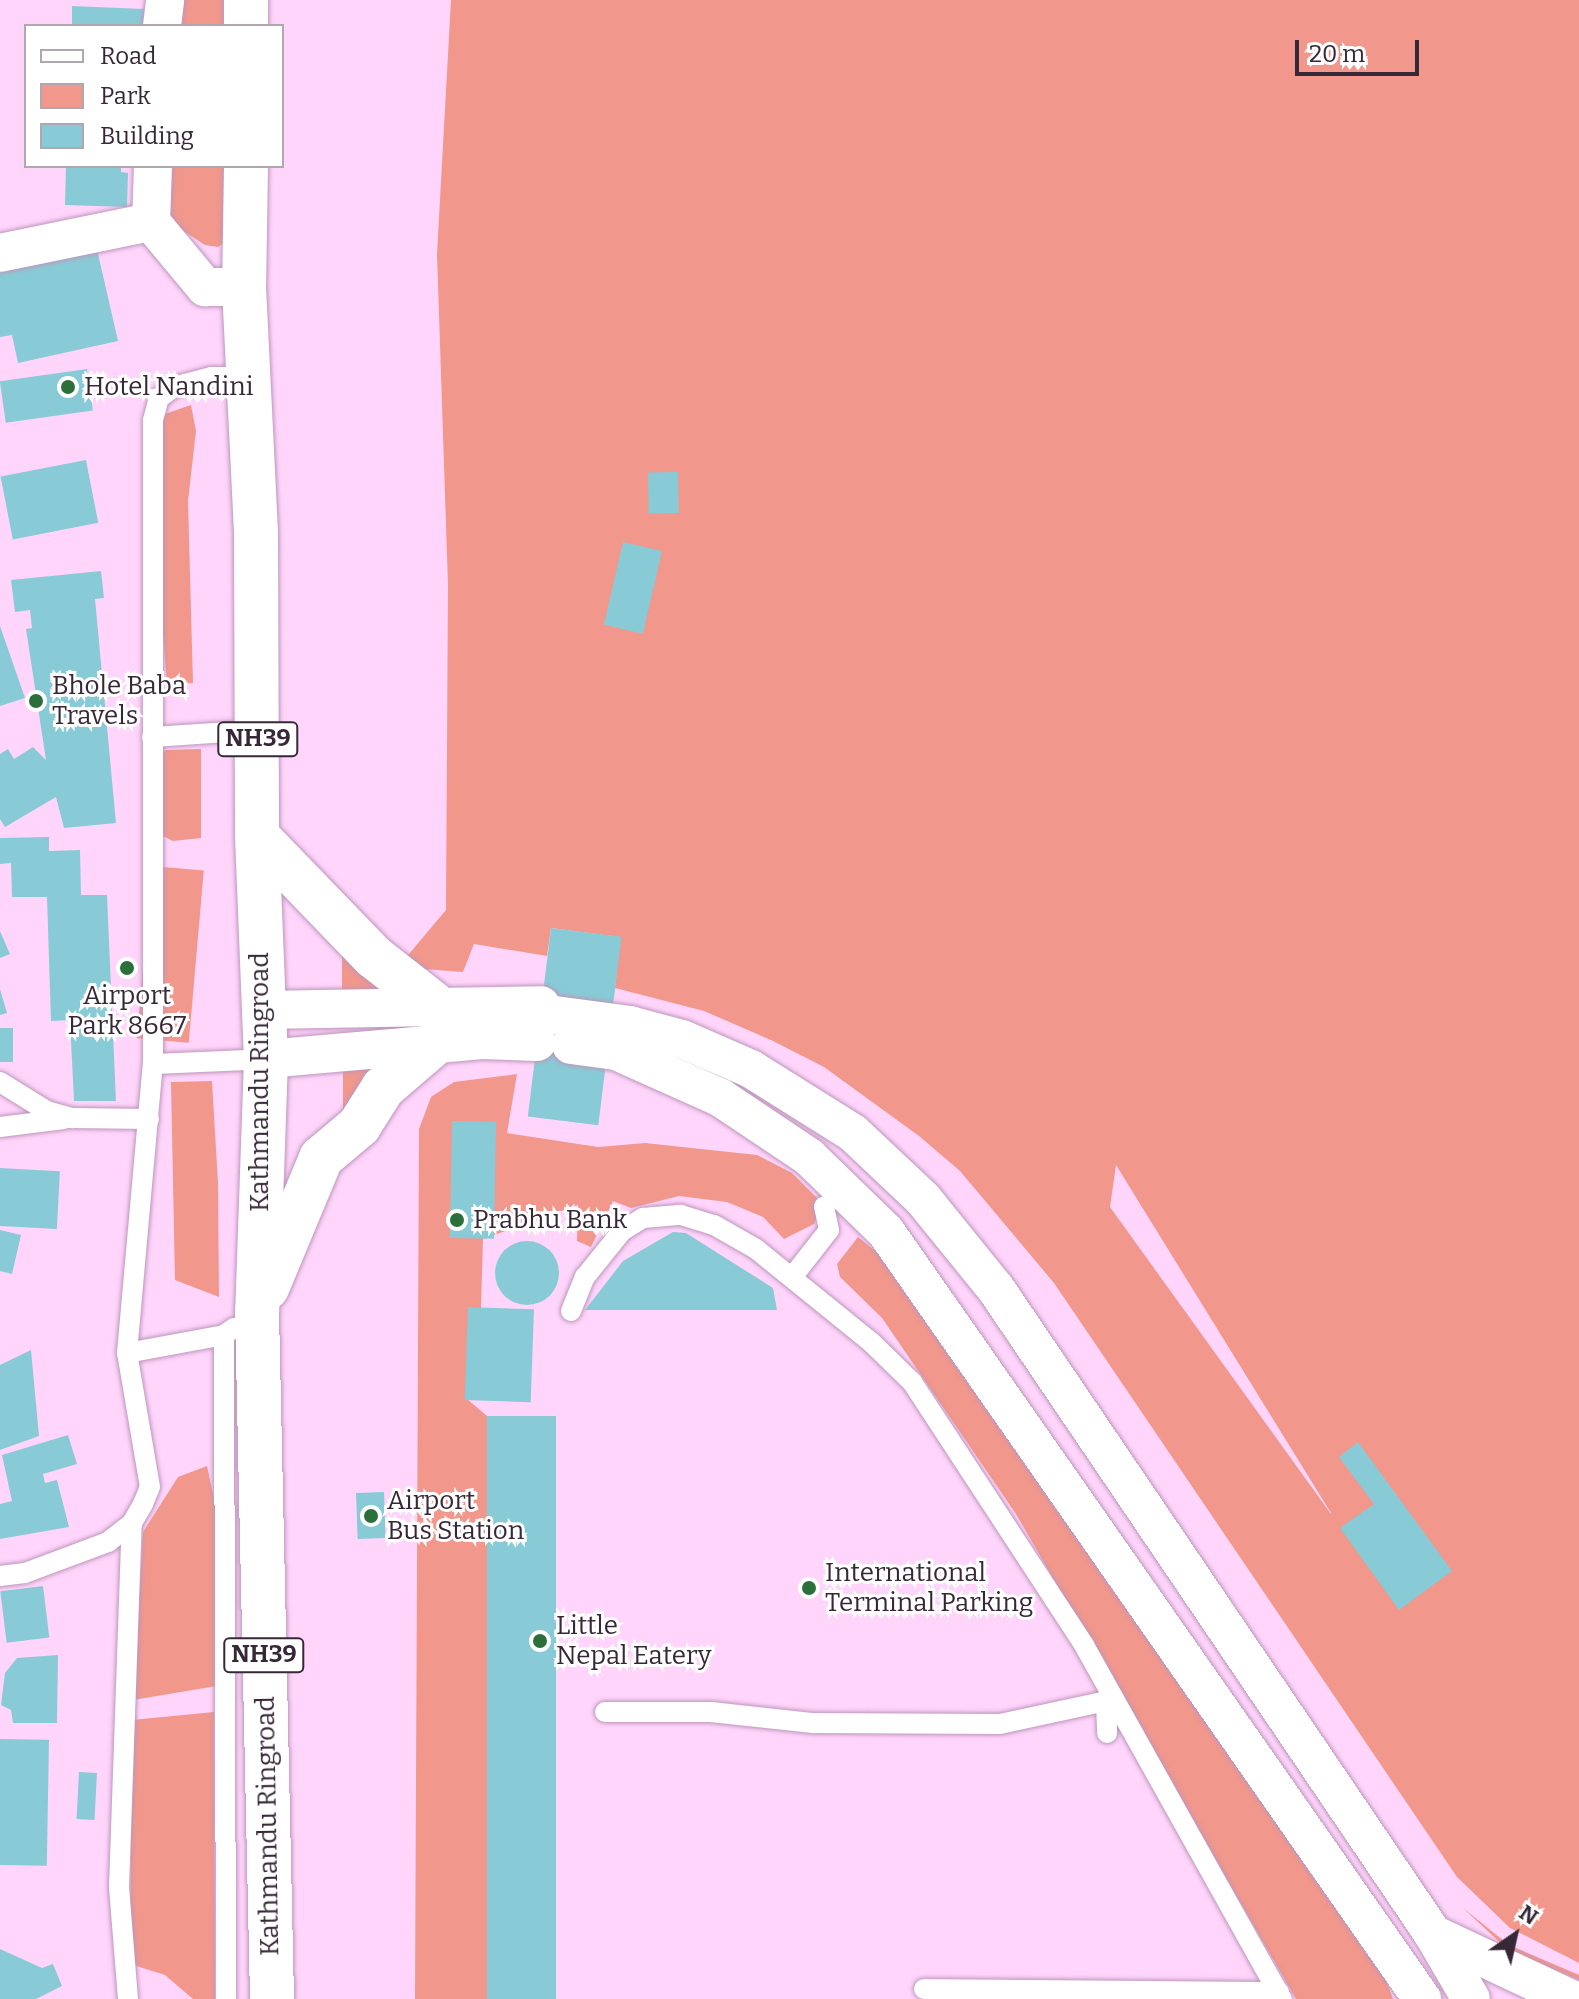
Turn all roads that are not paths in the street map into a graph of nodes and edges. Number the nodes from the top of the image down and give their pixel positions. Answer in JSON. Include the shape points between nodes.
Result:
{"nodes":[{"id":1,"x":165,"y":0,"type":"edge"},
{"id":2,"x":246,"y":0,"type":"edge"},
{"id":3,"x":162,"y":24,"type":"edge"},
{"id":4,"x":246,"y":24,"type":"edge"},
{"id":5,"x":153,"y":168,"type":"edge"},
{"id":6,"x":246,"y":168,"type":"edge"},
{"id":7,"x":151,"y":222,"type":"junction"},
{"id":8,"x":2,"y":248,"type":"edge"},
{"id":9,"x":244,"y":287,"type":"junction"},
{"id":10,"x":247,"y":377,"type":"junction"},
{"id":11,"x":257,"y":730,"type":"junction"},
{"id":12,"x":152,"y":737,"type":"junction"},
{"id":13,"x":257,"y":836,"type":"junction"},
{"id":14,"x":262,"y":1010,"type":"junction"},
{"id":15,"x":433,"y":1024,"type":"junction"},
{"id":16,"x":551,"y":1027,"type":"junction"},
{"id":17,"x":266,"y":1059,"type":"junction"},
{"id":18,"x":153,"y":1064,"type":"junction"},
{"id":19,"x":0,"y":1082,"type":"edge"},
{"id":20,"x":72,"y":1118,"type":"junction"},
{"id":21,"x":149,"y":1119,"type":"junction"},
{"id":22,"x":0,"y":1127,"type":"edge"},
{"id":23,"x":824,"y":1207,"type":"dead end"},
{"id":24,"x":793,"y":1276,"type":"junction"},
{"id":25,"x":571,"y":1311,"type":"dead end"},
{"id":26,"x":240,"y":1323,"type":"junction"},
{"id":27,"x":127,"y":1353,"type":"junction"},
{"id":28,"x":132,"y":1523,"type":"junction"},
{"id":29,"x":0,"y":1576,"type":"edge"},
{"id":30,"x":605,"y":1712,"type":"dead end"},
{"id":31,"x":1107,"y":1733,"type":"dead end"},
{"id":32,"x":1433,"y":1934,"type":"junction"},
{"id":33,"x":1409,"y":1982,"type":"edge"},
{"id":34,"x":924,"y":1989,"type":"dead end"},
{"id":35,"x":998,"y":1994,"type":"edge"},
{"id":36,"x":1281,"y":1996,"type":"edge"},
{"id":37,"x":128,"y":1999,"type":"edge"},
{"id":38,"x":226,"y":1999,"type":"edge"},
{"id":39,"x":272,"y":1999,"type":"edge"},
{"id":40,"x":1422,"y":1999,"type":"edge"},
{"id":41,"x":1471,"y":1999,"type":"edge"},
{"id":42,"x":1571,"y":1999,"type":"edge"}],
"edges":[{"from":1,"to":3,"type":"street"},
{"from":2,"to":4,"type":"highway"},
{"from":5,"to":7,"type":"street"},
{"from":6,"to":9,"type":"highway","name":"Kathmandu Ringroad","number":"NH39"},
{"from":7,"to":8,"type":"street"},
{"from":7,"to":9,"type":"street","via":[[205,287]]},
{"from":9,"to":10,"type":"highway","name":"Kathmandu Ringroad","number":"NH39"},
{"from":10,"to":11,"type":"highway","name":"Kathmandu Ringroad","number":"NH39","via":[[256,536]]},
{"from":10,"to":12,"type":"lane","via":[[212,377],[174,387],[159,398],[153,420]]},
{"from":11,"to":12,"type":"lane"},
{"from":11,"to":13,"type":"highway","name":"Kathmandu Ringroad","number":"NH39"},
{"from":12,"to":18,"type":"lane"},
{"from":13,"to":14,"type":"highway","name":"Kathmandu Ringroad","number":"NH39"},
{"from":13,"to":15,"type":"highway"},
{"from":14,"to":15,"type":"street"},
{"from":14,"to":17,"type":"highway","name":"Kathmandu Ringroad","number":"NH39"},
{"from":15,"to":16,"type":"street"},
{"from":15,"to":17,"type":"street"},
{"from":15,"to":26,"type":"highway","via":[[359,1126],[321,1158]]},
{"from":16,"to":32,"type":"street","via":[[656,1032],[751,1069],[853,1133],[923,1199],[996,1289]]},
{"from":16,"to":33,"type":"street","via":[[721,1098],[809,1157],[886,1232]]},
{"from":17,"to":18,"type":"lane"},
{"from":17,"to":26,"type":"highway","name":"Kathmandu Ringroad","number":"NH39"},
{"from":18,"to":21,"type":"lane"},
{"from":19,"to":20,"type":"lane","via":[[47,1111]]},
{"from":20,"to":21,"type":"lane"},
{"from":20,"to":22,"type":"lane"},
{"from":21,"to":27,"type":"lane"},
{"from":23,"to":24,"type":"lane","via":[[829,1230]]},
{"from":24,"to":25,"type":"lane","via":[[714,1225],[681,1215],[643,1218],[622,1231],[602,1255]]},
{"from":24,"to":36,"type":"lane","via":[[912,1382],[1084,1645]]},
{"from":26,"to":27,"type":"lane"},
{"from":26,"to":38,"type":"lane"},
{"from":26,"to":39,"type":"highway","name":"Kathmandu Ringroad","number":"NH39"},
{"from":27,"to":28,"type":"lane","via":[[150,1487]]},
{"from":28,"to":29,"type":"lane","via":[[108,1542],[25,1573]]},
{"from":28,"to":37,"type":"lane","via":[[119,1887]]},
{"from":30,"to":31,"type":"lane","via":[[711,1712],[813,1723],[1000,1724],[1106,1701]]},
{"from":32,"to":41,"type":"street"},
{"from":32,"to":42,"type":"street","via":[[1525,1982]]},
{"from":33,"to":40,"type":"street"},
{"from":34,"to":35,"type":"lane"},
{"from":35,"to":36,"type":"lane"}]}
